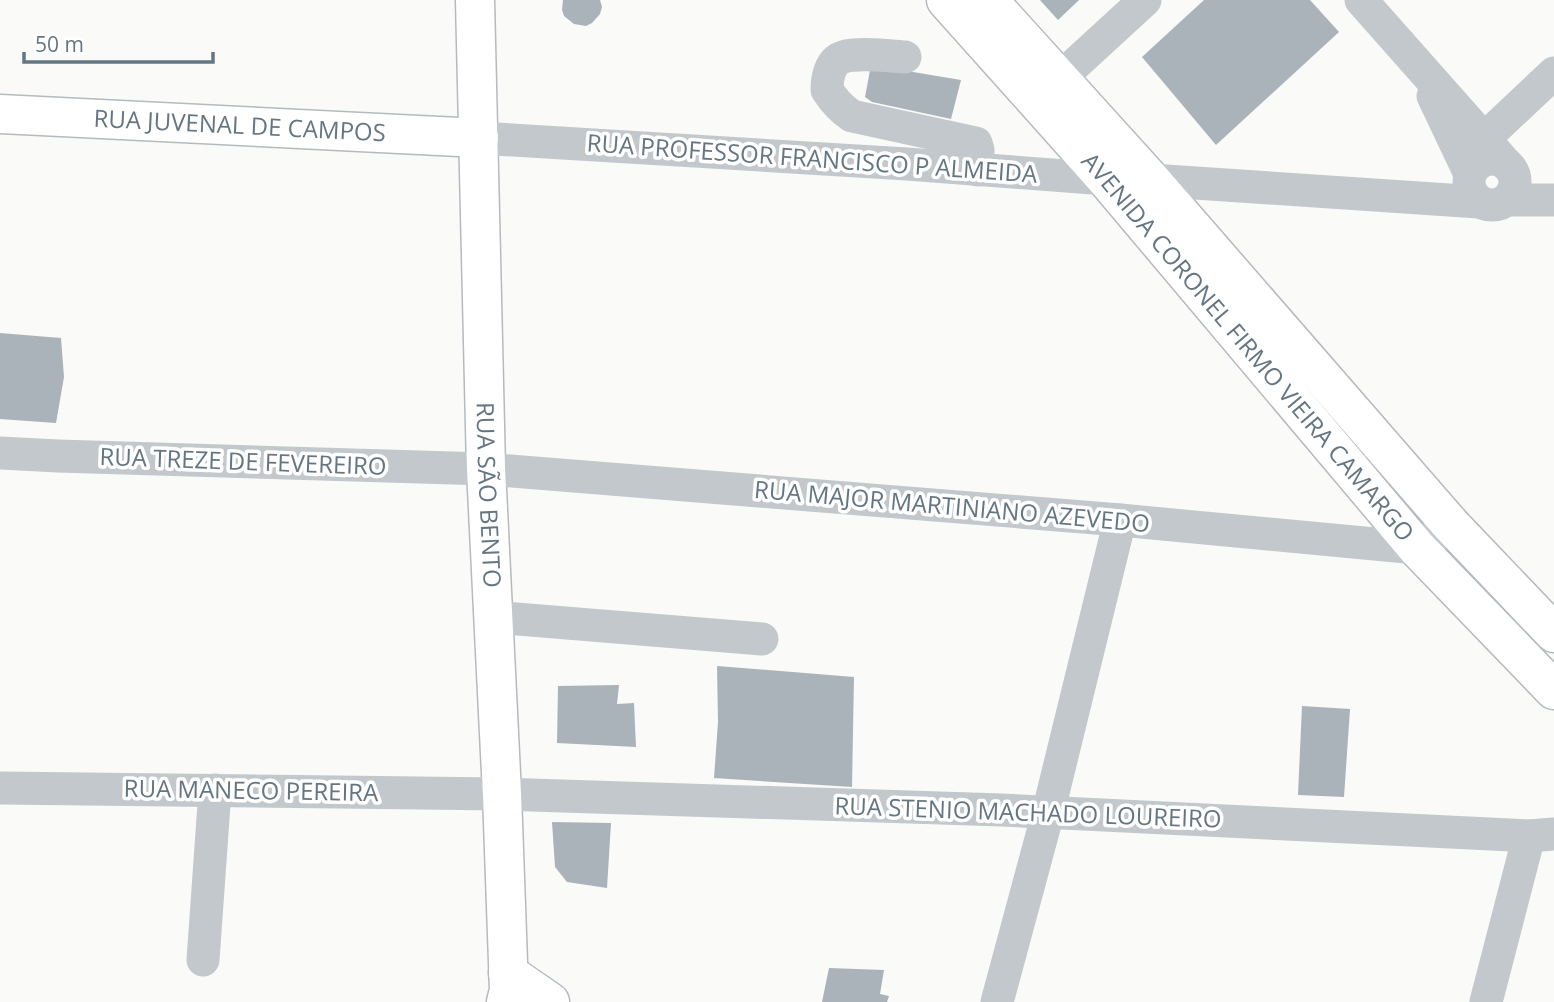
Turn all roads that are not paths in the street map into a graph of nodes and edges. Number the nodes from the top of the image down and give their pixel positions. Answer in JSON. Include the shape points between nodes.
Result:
{"nodes":[{"id":1,"x":475,"y":0,"type":"edge"},
{"id":2,"x":946,"y":0,"type":"edge"},
{"id":3,"x":988,"y":0,"type":"edge"},
{"id":4,"x":1145,"y":0,"type":"edge"},
{"id":5,"x":1361,"y":0,"type":"edge"},
{"id":6,"x":905,"y":57,"type":"dead end"},
{"id":7,"x":1417,"y":62,"type":"junction"},
{"id":8,"x":1554,"y":73,"type":"edge"},
{"id":9,"x":1059,"y":79,"type":"junction"},
{"id":10,"x":0,"y":114,"type":"edge"},
{"id":11,"x":479,"y":138,"type":"junction"},
{"id":12,"x":1485,"y":138,"type":"junction"},
{"id":13,"x":978,"y":170,"type":"junction"},
{"id":14,"x":1105,"y":179,"type":"junction"},
{"id":15,"x":1151,"y":180,"type":"junction"},
{"id":16,"x":1486,"y":192,"type":"junction"},
{"id":17,"x":1554,"y":200,"type":"edge"},
{"id":18,"x":0,"y":453,"type":"edge"},
{"id":19,"x":486,"y":469,"type":"junction"},
{"id":20,"x":1120,"y":520,"type":"junction"},
{"id":21,"x":1451,"y":525,"type":"junction"},
{"id":22,"x":1417,"y":548,"type":"junction"},
{"id":23,"x":493,"y":617,"type":"junction"},
{"id":24,"x":1554,"y":633,"type":"edge"},
{"id":25,"x":762,"y":639,"type":"dead end"},
{"id":26,"x":1554,"y":690,"type":"edge"},
{"id":27,"x":0,"y":788,"type":"edge"},
{"id":28,"x":215,"y":790,"type":"junction"},
{"id":29,"x":502,"y":793,"type":"junction"},
{"id":30,"x":1048,"y":813,"type":"junction"},
{"id":31,"x":1542,"y":835,"type":"edge"},
{"id":32,"x":203,"y":960,"type":"dead end"},
{"id":33,"x":510,"y":992,"type":"edge"},
{"id":34,"x":550,"y":1002,"type":"edge"},
{"id":35,"x":997,"y":1002,"type":"edge"},
{"id":36,"x":1486,"y":1002,"type":"edge"}],
"edges":[{"from":1,"to":11,"type":"main road","name":"RUA SÃO BENTO"},
{"from":2,"to":14,"type":"main road","name":"AVENIDA CORONEL FIRMO VIEIRA CAMARGO"},
{"from":3,"to":9,"type":"main road","name":"AVENIDA CORONEL FIRMO VIEIRA CAMARGO"},
{"from":4,"to":9,"type":"street"},
{"from":5,"to":7,"type":"street"},
{"from":6,"to":13,"type":"street","via":[[843,57],[829,74],[827,90],[852,116],[976,143]]},
{"from":7,"to":12,"type":"street"},
{"from":7,"to":16,"type":"street"},
{"from":8,"to":12,"type":"street"},
{"from":9,"to":15,"type":"main road","name":"AVENIDA CORONEL FIRMO VIEIRA CAMARGO"},
{"from":10,"to":11,"type":"main road","name":"RUA JUVENAL DE CAMPOS"},
{"from":11,"to":13,"type":"street","name":"RUA PROFESSOR FRANCISCO P ALMEIDA"},
{"from":11,"to":19,"type":"main road","name":"RUA SÃO BENTO"},
{"from":12,"to":16,"type":"street","via":[[1516,176],[1513,194]]},
{"from":13,"to":14,"type":"street","name":"RUA PROFESSOR FRANCISCO P ALMEIDA"},
{"from":14,"to":15,"type":"street","name":"RUA PROFESSOR FRANCISCO P ALMEIDA"},
{"from":14,"to":22,"type":"main road","name":"AVENIDA CORONEL FIRMO VIEIRA CAMARGO"},
{"from":15,"to":16,"type":"street","name":"RUA PROFESSOR FRANCISCO P ALMEIDA"},
{"from":15,"to":21,"type":"main road","name":"AVENIDA CORONEL FIRMO VIEIRA CAMARGO"},
{"from":16,"to":17,"type":"street","name":"RUA PROFESSOR FRANCISCO P ALMEIDA"},
{"from":18,"to":19,"type":"street","name":"RUA TREZE DE FEVEREIRO"},
{"from":19,"to":20,"type":"street","name":"RUA MAJOR MARTINIANO AZEVEDO"},
{"from":19,"to":23,"type":"main road","name":"RUA SÃO BENTO"},
{"from":20,"to":22,"type":"street","name":"RUA MAJOR MARTINIANO AZEVEDO"},
{"from":20,"to":30,"type":"street"},
{"from":21,"to":22,"type":"street"},
{"from":21,"to":24,"type":"main road","name":"AVENIDA CORONEL FIRMO VIEIRA CAMARGO"},
{"from":22,"to":26,"type":"main road","name":"AVENIDA CORONEL FIRMO VIEIRA CAMARGO"},
{"from":23,"to":25,"type":"street"},
{"from":23,"to":29,"type":"main road","name":"RUA SÃO BENTO"},
{"from":27,"to":28,"type":"street","name":"RUA MANECO PEREIRA"},
{"from":28,"to":29,"type":"street","name":"RUA MANECO PEREIRA"},
{"from":28,"to":32,"type":"street"},
{"from":29,"to":30,"type":"street","name":"RUA STENIO MACHADO LOUREIRO"},
{"from":29,"to":33,"type":"main road","name":"RUA SÃO BENTO"},
{"from":30,"to":31,"type":"street","name":"RUA STENIO MACHADO LOUREIRO"},
{"from":30,"to":35,"type":"street"},
{"from":31,"to":36,"type":"street"},
{"from":33,"to":34,"type":"main road"}]}
